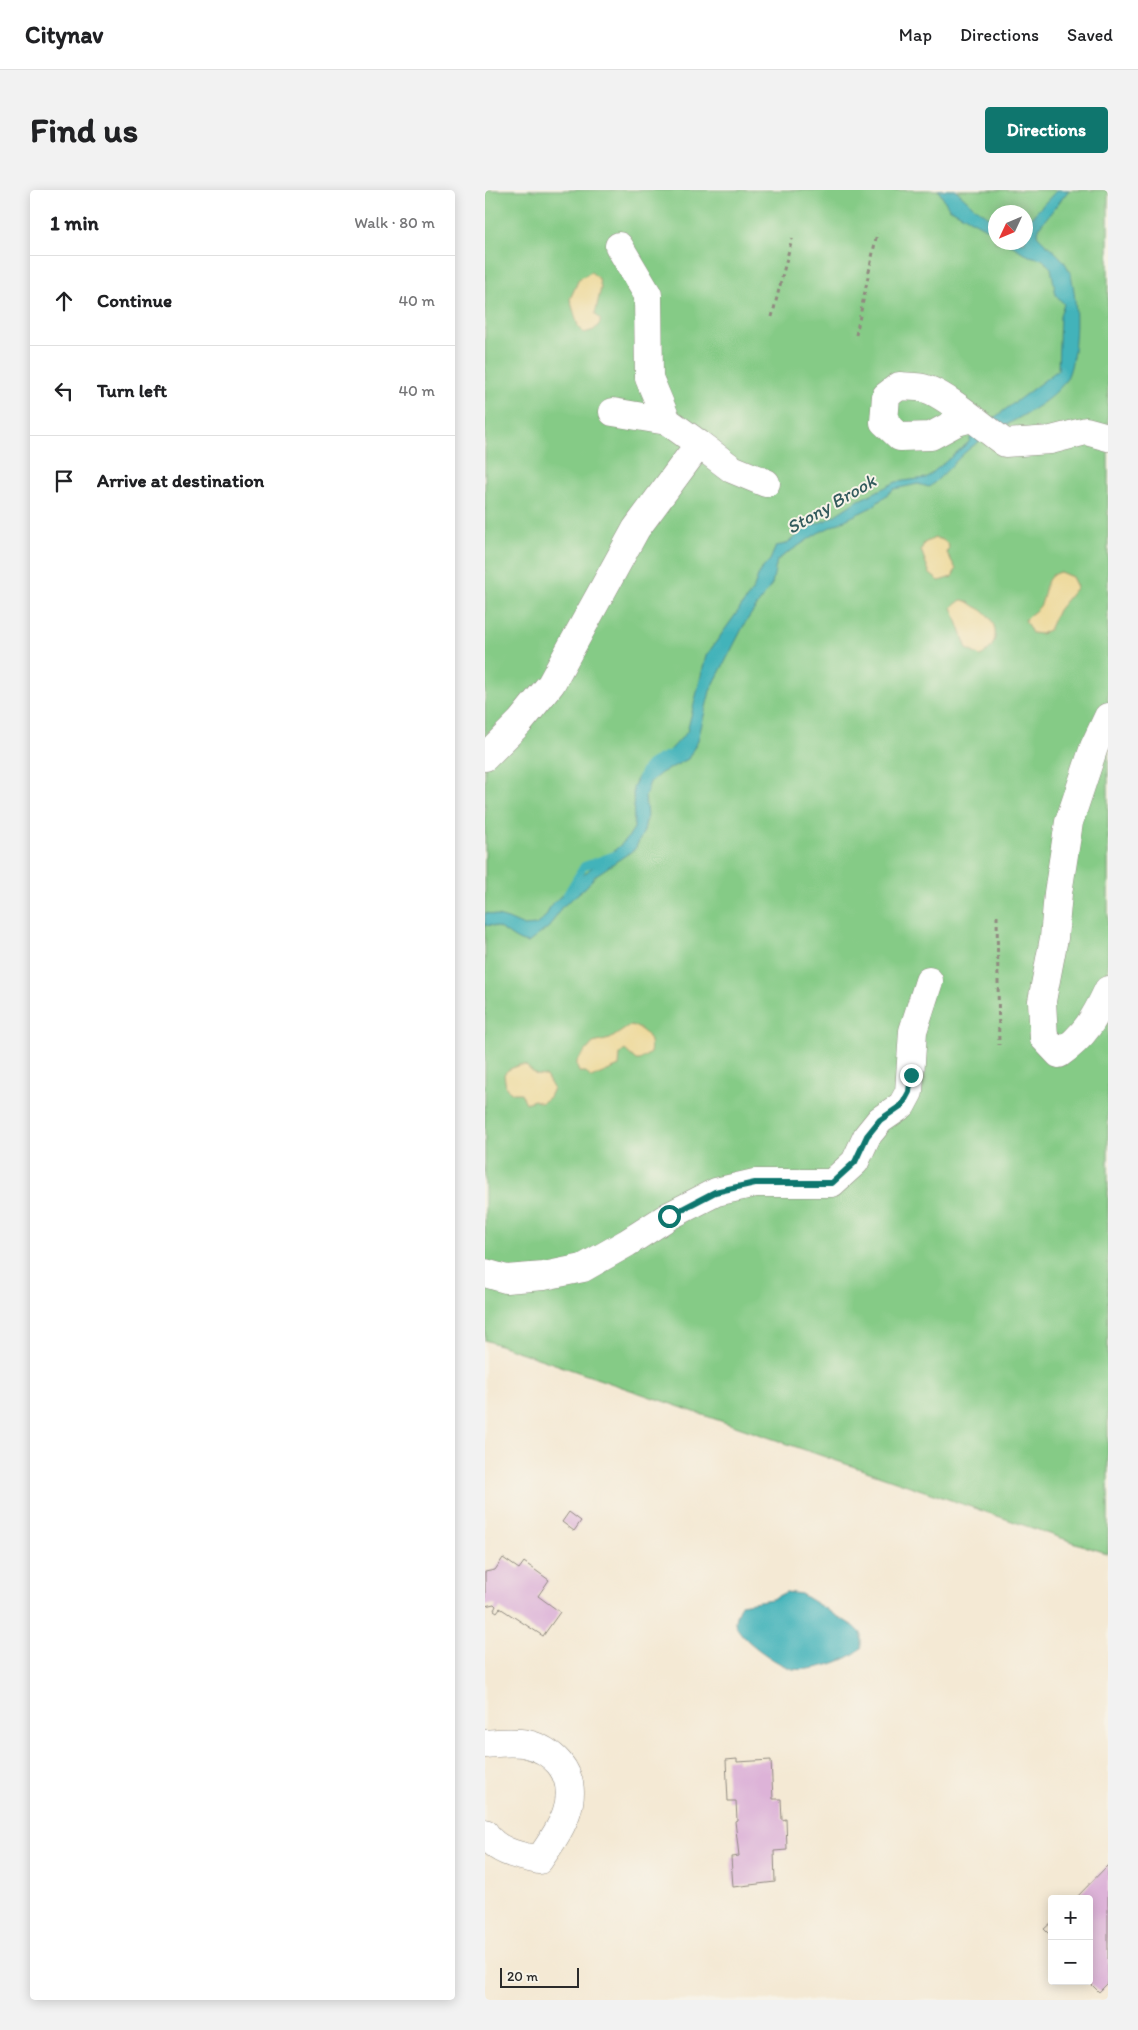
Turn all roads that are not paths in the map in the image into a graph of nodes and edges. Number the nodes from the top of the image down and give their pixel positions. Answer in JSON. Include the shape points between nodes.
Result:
{"nodes":[{"id":1,"x":619,"y":246,"type":"dead end"},
{"id":2,"x":613,"y":412,"type":"dead end"},
{"id":3,"x":667,"y":421,"type":"junction"},
{"id":4,"x":982,"y":426,"type":"dead end"},
{"id":5,"x":1106,"y":434,"type":"edge"},
{"id":6,"x":699,"y":444,"type":"junction"},
{"id":7,"x":766,"y":483,"type":"dead end"},
{"id":8,"x":1108,"y":717,"type":"edge"},
{"id":9,"x":485,"y":757,"type":"edge"},
{"id":10,"x":929,"y":981,"type":"dead end"},
{"id":11,"x":1108,"y":990,"type":"edge"},
{"id":12,"x":485,"y":1273,"type":"edge"},
{"id":13,"x":485,"y":1744,"type":"edge"},
{"id":14,"x":485,"y":1833,"type":"edge"}],
"edges":[{"from":1,"to":3,"type":"street","via":[[648,295],[649,378]]},
{"from":2,"to":3,"type":"street"},
{"from":3,"to":6,"type":"street"},
{"from":4,"to":5,"type":"street","via":[[1005,443],[1051,440],[1086,431]]},
{"from":6,"to":7,"type":"street","via":[[732,469]]},
{"from":6,"to":9,"type":"street","via":[[636,529],[551,684]]},
{"from":8,"to":11,"type":"street","via":[[1094,747],[1069,822],[1042,1001],[1044,1038],[1059,1054],[1073,1045],[1094,1020]]},
{"from":10,"to":12,"type":"street","via":[[913,1031],[909,1092],[902,1105],[880,1120],[867,1136],[855,1162],[832,1183],[755,1183],[715,1192],[583,1268],[506,1279]]},
{"from":13,"to":14,"type":"street","via":[[527,1744],[551,1754],[564,1770],[571,1791],[565,1819],[539,1860],[512,1854],[488,1839]]}]}
